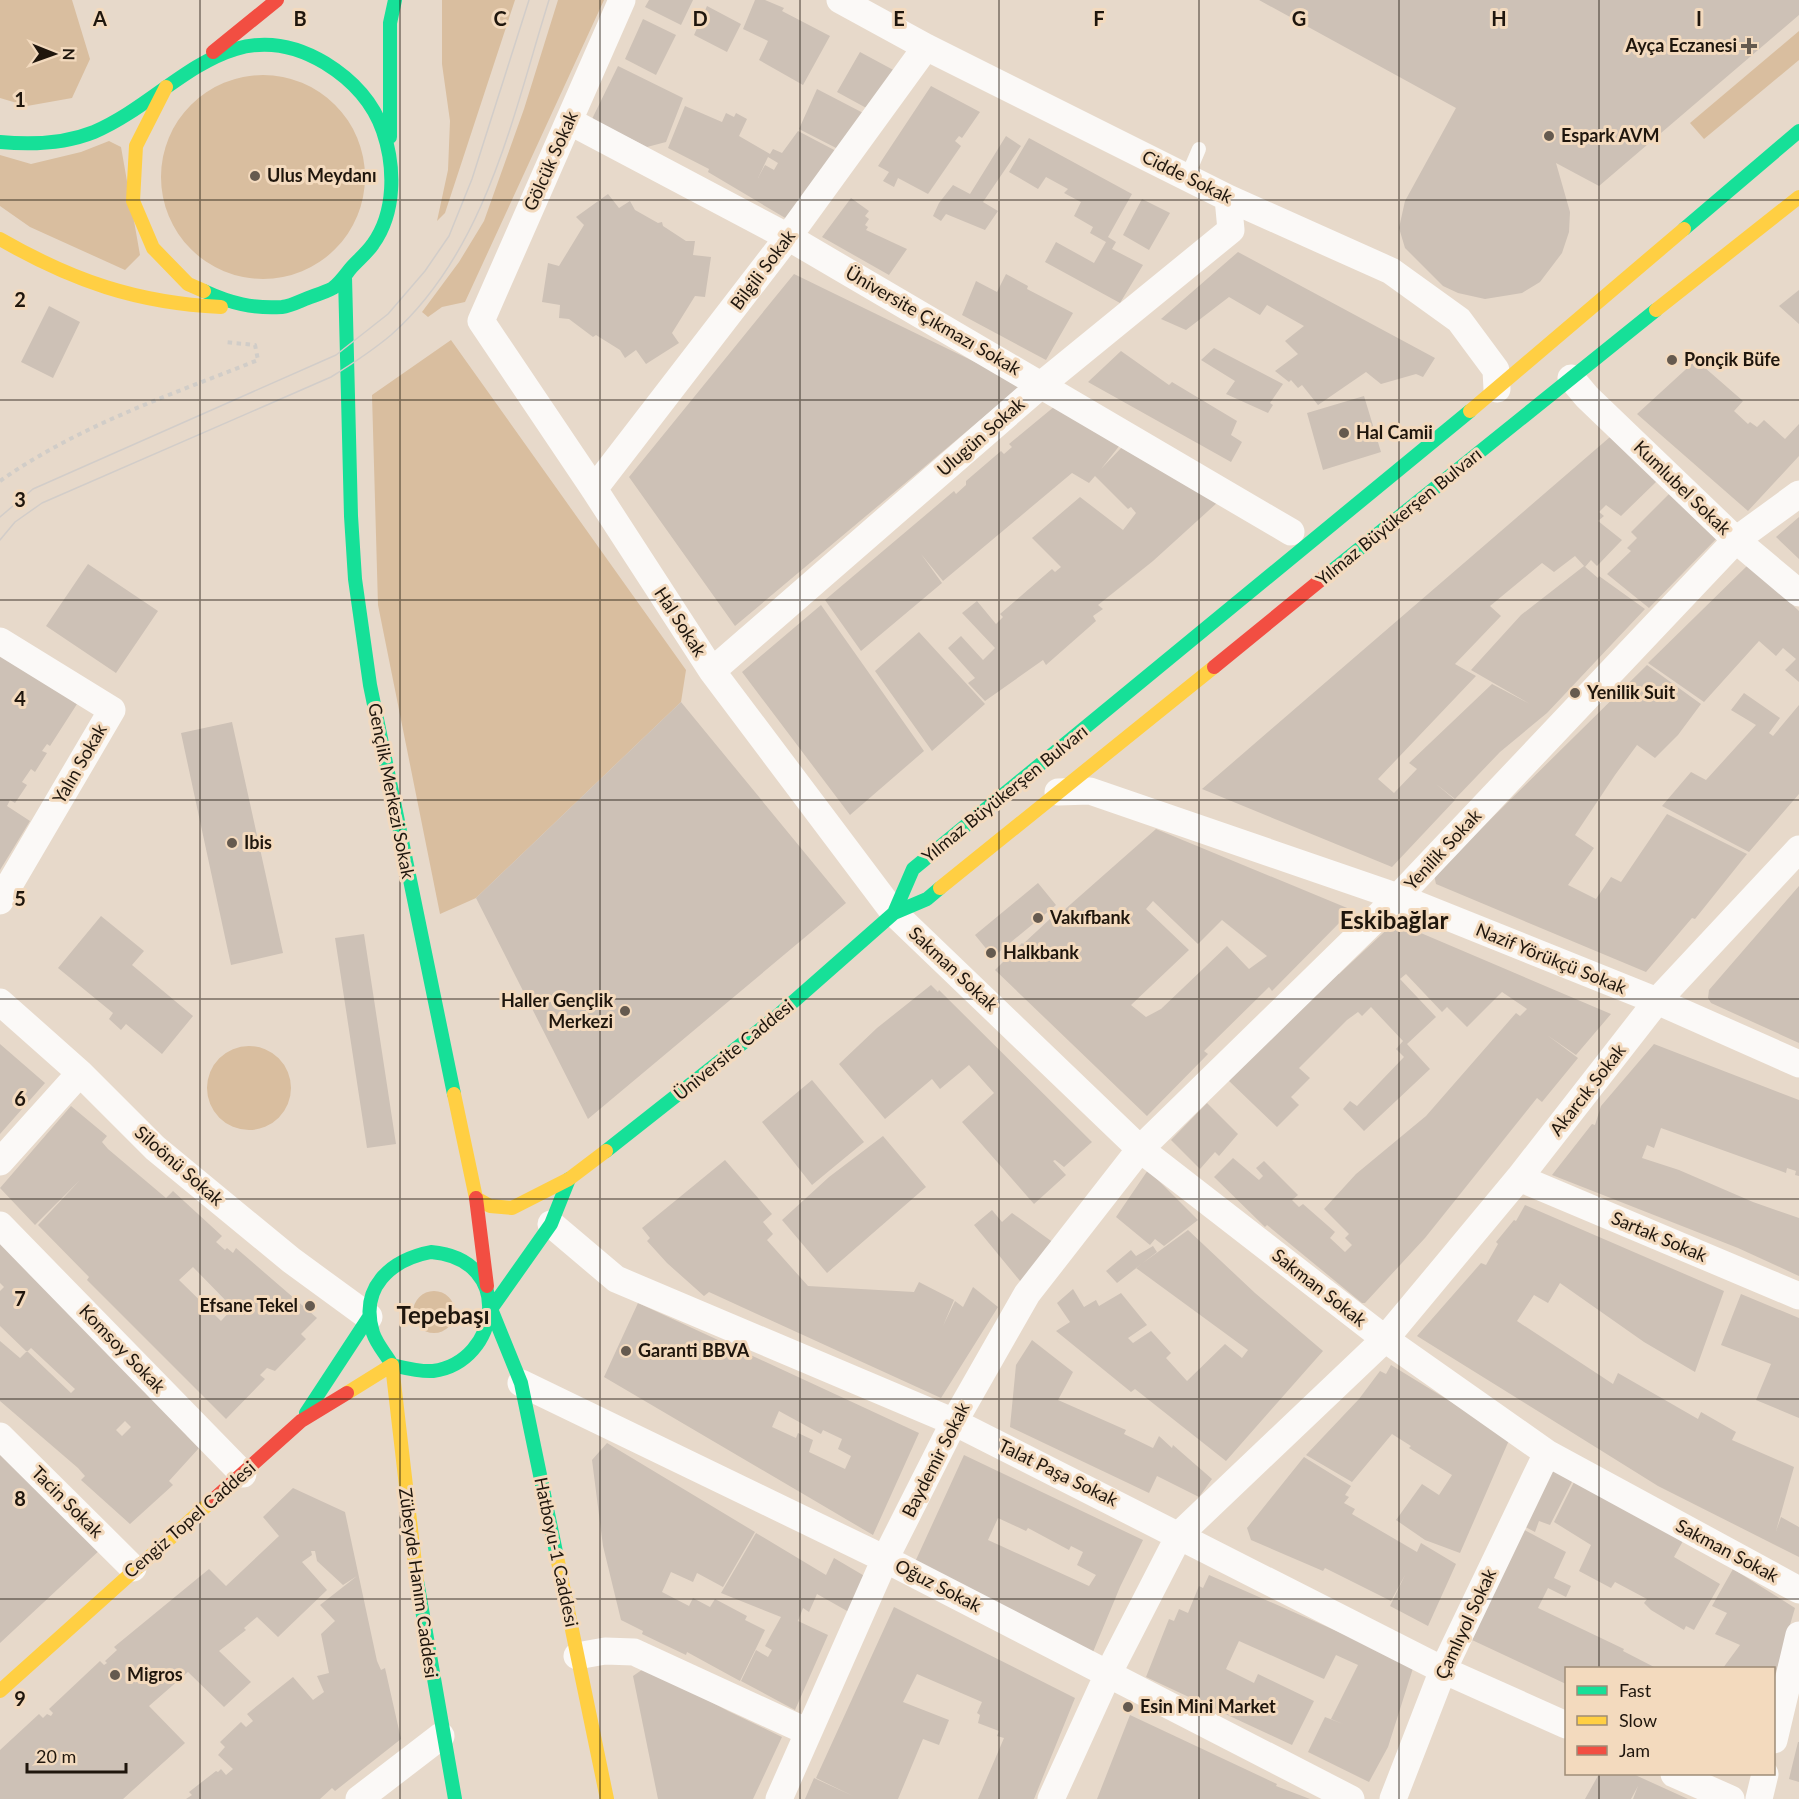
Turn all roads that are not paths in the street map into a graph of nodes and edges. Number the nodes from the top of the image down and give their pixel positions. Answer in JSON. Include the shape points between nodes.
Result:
{"nodes":[{"id":1,"x":277,"y":0,"type":"edge"},
{"id":2,"x":395,"y":0,"type":"edge"},
{"id":3,"x":622,"y":0,"type":"edge"},
{"id":4,"x":840,"y":0,"type":"edge"},
{"id":5,"x":926,"y":47,"type":"junction"},
{"id":6,"x":206,"y":58,"type":"junction"},
{"id":7,"x":166,"y":87,"type":"junction"},
{"id":8,"x":568,"y":122,"type":"junction"},
{"id":9,"x":1799,"y":131,"type":"edge"},
{"id":10,"x":0,"y":142,"type":"edge"},
{"id":11,"x":1199,"y":149,"type":"dead end"},
{"id":12,"x":390,"y":151,"type":"junction"},
{"id":13,"x":1187,"y":177,"type":"junction"},
{"id":14,"x":1799,"y":197,"type":"edge"},
{"id":15,"x":1228,"y":198,"type":"junction"},
{"id":16,"x":788,"y":237,"type":"junction"},
{"id":17,"x":0,"y":239,"type":"edge"},
{"id":18,"x":345,"y":277,"type":"junction"},
{"id":19,"x":244,"y":307,"type":"junction"},
{"id":20,"x":481,"y":321,"type":"joint"},
{"id":21,"x":1570,"y":378,"type":"junction"},
{"id":22,"x":1041,"y":385,"type":"junction"},
{"id":23,"x":1497,"y":389,"type":"junction"},
{"id":24,"x":594,"y":489,"type":"junction"},
{"id":25,"x":1799,"y":494,"type":"edge"},
{"id":26,"x":1291,"y":532,"type":"dead end"},
{"id":27,"x":1736,"y":540,"type":"junction"},
{"id":28,"x":1799,"y":592,"type":"edge"},
{"id":29,"x":0,"y":641,"type":"edge"},
{"id":30,"x":712,"y":671,"type":"junction"},
{"id":31,"x":1058,"y":792,"type":"junction"},
{"id":32,"x":1799,"y":849,"type":"edge"},
{"id":33,"x":1398,"y":897,"type":"junction"},
{"id":34,"x":0,"y":901,"type":"edge"},
{"id":35,"x":894,"y":913,"type":"junction"},
{"id":36,"x":1657,"y":1001,"type":"junction"},
{"id":37,"x":0,"y":1002,"type":"edge"},
{"id":38,"x":1799,"y":1064,"type":"edge"},
{"id":39,"x":80,"y":1073,"type":"junction"},
{"id":40,"x":1140,"y":1149,"type":"junction"},
{"id":41,"x":0,"y":1162,"type":"edge"},
{"id":42,"x":1519,"y":1178,"type":"junction"},
{"id":43,"x":569,"y":1179,"type":"junction"},
{"id":44,"x":476,"y":1198,"type":"junction"},
{"id":45,"x":512,"y":1208,"type":"junction"},
{"id":46,"x":551,"y":1224,"type":"junction"},
{"id":47,"x":0,"y":1225,"type":"edge"},
{"id":48,"x":466,"y":1244,"type":"junction"},
{"id":49,"x":487,"y":1287,"type":"junction"},
{"id":50,"x":1799,"y":1296,"type":"edge"},
{"id":51,"x":491,"y":1309,"type":"junction"},
{"id":52,"x":369,"y":1317,"type":"junction"},
{"id":53,"x":1384,"y":1339,"type":"junction"},
{"id":54,"x":392,"y":1365,"type":"junction"},
{"id":55,"x":521,"y":1383,"type":"junction"},
{"id":56,"x":301,"y":1421,"type":"junction"},
{"id":57,"x":954,"y":1422,"type":"junction"},
{"id":58,"x":0,"y":1436,"type":"edge"},
{"id":59,"x":1547,"y":1453,"type":"junction"},
{"id":60,"x":243,"y":1474,"type":"junction"},
{"id":61,"x":1180,"y":1534,"type":"junction"},
{"id":62,"x":885,"y":1559,"type":"junction"},
{"id":63,"x":133,"y":1568,"type":"junction"},
{"id":64,"x":1799,"y":1590,"type":"edge"},
{"id":65,"x":1799,"y":1635,"type":"edge"},
{"id":66,"x":577,"y":1656,"type":"junction"},
{"id":67,"x":1443,"y":1670,"type":"junction"},
{"id":68,"x":1108,"y":1674,"type":"junction"},
{"id":69,"x":0,"y":1691,"type":"edge"},
{"id":70,"x":1565,"y":1725,"type":"edge"},
{"id":71,"x":808,"y":1732,"type":"junction"},
{"id":72,"x":1775,"y":1732,"type":"edge"},
{"id":73,"x":441,"y":1736,"type":"junction"},
{"id":74,"x":1678,"y":1775,"type":"edge"},
{"id":75,"x":1765,"y":1775,"type":"edge"},
{"id":76,"x":359,"y":1799,"type":"edge"},
{"id":77,"x":455,"y":1799,"type":"edge"},
{"id":78,"x":607,"y":1799,"type":"edge"},
{"id":79,"x":779,"y":1799,"type":"edge"},
{"id":80,"x":1051,"y":1799,"type":"edge"},
{"id":81,"x":1352,"y":1799,"type":"edge"},
{"id":82,"x":1393,"y":1799,"type":"edge"},
{"id":83,"x":1731,"y":1799,"type":"edge"},
{"id":84,"x":1759,"y":1799,"type":"edge"}],
"edges":[{"from":1,"to":6,"type":"main road"},
{"from":2,"to":12,"type":"main road","via":[[390,23]]},
{"from":3,"to":8,"type":"street","name":"Gölcük Sokak"},
{"from":4,"to":5,"type":"street","name":"Cidde Sokak"},
{"from":5,"to":13,"type":"street","name":"Cidde Sokak"},
{"from":5,"to":16,"type":"street","name":"Bilgili Sokak"},
{"from":6,"to":7,"type":"main road","via":[[184,70]]},
{"from":6,"to":12,"type":"main road","via":[[224,51],[263,46],[292,50],[320,60],[352,83],[365,98]]},
{"from":7,"to":10,"type":"main road","via":[[103,128],[67,141],[30,145]]},
{"from":7,"to":19,"type":"main road","via":[[142,124],[131,167],[135,210],[142,231],[160,259],[183,282],[202,294]]},
{"from":8,"to":16,"type":"street","name":"Üniversite Çıkmazı Sokak"},
{"from":8,"to":20,"type":"street","name":"Gölcük Sokak"},
{"from":9,"to":23,"type":"main road","name":"Yılmaz Büyükerşen Bulvarı"},
{"from":11,"to":13,"type":"lane"},
{"from":12,"to":18,"type":"main road","via":[[392,186],[384,220],[369,251]]},
{"from":13,"to":15,"type":"street","name":"Cidde Sokak"},
{"from":14,"to":21,"type":"main road","name":"Yılmaz Büyükerşen Bulvarı"},
{"from":15,"to":22,"type":"street","name":"Ulugün Sokak","via":[[1231,230]]},
{"from":15,"to":23,"type":"street","name":"Cidde Sokak","via":[[1391,271],[1459,320],[1496,370]]},
{"from":16,"to":22,"type":"street","name":"Üniversite Çıkmazı Sokak"},
{"from":16,"to":24,"type":"street","name":"Bilgili Sokak"},
{"from":17,"to":19,"type":"main road","via":[[43,265],[105,290],[185,307]]},
{"from":18,"to":19,"type":"main road","via":[[298,303]]},
{"from":18,"to":44,"type":"main road","name":"Gençlik Merkezi Sokak","via":[[351,516],[362,633]]},
{"from":20,"to":24,"type":"street","name":"Hal Sokak"},
{"from":21,"to":27,"type":"street","name":"Kumlubel Sokak"},
{"from":21,"to":31,"type":"main road","name":"Yılmaz Büyükerşen Bulvarı"},
{"from":22,"to":26,"type":"street","name":"Üniversite Çıkmazı Sokak"},
{"from":22,"to":30,"type":"street","name":"Ulugün Sokak"},
{"from":23,"to":35,"type":"main road","name":"Yılmaz Büyükerşen Bulvarı","via":[[913,869]]},
{"from":24,"to":30,"type":"street","name":"Hal Sokak"},
{"from":25,"to":27,"type":"street","name":"Yenilik Sokak"},
{"from":27,"to":28,"type":"street","name":"Kumlubel Sokak"},
{"from":27,"to":33,"type":"street","name":"Yenilik Sokak"},
{"from":29,"to":34,"type":"street","name":"Yalın Sokak","via":[[112,710]]},
{"from":30,"to":35,"type":"street","name":"Hal Sokak"},
{"from":31,"to":33,"type":"street","name":"Nazif Yörükçü Sokak","via":[[1090,791]]},
{"from":31,"to":35,"type":"main road","name":"Yılmaz Büyükerşen Bulvarı","via":[[927,899]]},
{"from":32,"to":36,"type":"street","name":"Akarcık Sokak"},
{"from":33,"to":36,"type":"street","name":"Nazif Yörükçü Sokak"},
{"from":33,"to":40,"type":"street","name":"Yenilik Sokak"},
{"from":35,"to":40,"type":"street","name":"Sakman Sokak"},
{"from":35,"to":43,"type":"main road","name":"Üniversite Caddesi","via":[[776,1017]]},
{"from":36,"to":38,"type":"street","name":"Nazif Yörükçü Sokak"},
{"from":36,"to":42,"type":"street","name":"Akarcık Sokak"},
{"from":37,"to":39,"type":"street","name":"Siloönü Sokak"},
{"from":39,"to":41,"type":"street"},
{"from":39,"to":52,"type":"street","name":"Siloönü Sokak","via":[[155,1148],[291,1260]]},
{"from":40,"to":53,"type":"street","name":"Sakman Sokak"},
{"from":40,"to":57,"type":"street","name":"Baydemir Sokak","via":[[1027,1294]]},
{"from":42,"to":50,"type":"street","name":"Sartak Sokak"},
{"from":42,"to":53,"type":"street","name":"Akarcık Sokak"},
{"from":43,"to":45,"type":"main road"},
{"from":43,"to":46,"type":"main road"},
{"from":44,"to":45,"type":"main road","via":[[490,1206]]},
{"from":44,"to":48,"type":"main road","name":"Gençlik Merkezi Sokak"},
{"from":45,"to":48,"type":"main road"},
{"from":46,"to":51,"type":"main road"},
{"from":46,"to":57,"type":"street","name":"Talat Paşa Sokak","via":[[616,1279]]},
{"from":47,"to":60,"type":"street","name":"Komsoy Sokak"},
{"from":48,"to":49,"type":"main road","name":"Gençlik Merkezi Sokak"},
{"from":48,"to":49,"type":"main road","via":[[467,1261]]},
{"from":48,"to":52,"type":"main road","via":[[411,1254],[393,1263],[379,1278],[371,1296]]},
{"from":49,"to":51,"type":"main road"},
{"from":51,"to":54,"type":"main road","via":[[480,1339],[454,1365],[436,1371]]},
{"from":51,"to":55,"type":"main road","name":"Hatboyu-1 Caddesi"},
{"from":52,"to":54,"type":"main road","via":[[374,1335]]},
{"from":52,"to":56,"type":"main road"},
{"from":53,"to":59,"type":"street","name":"Sakman Sokak"},
{"from":53,"to":61,"type":"street","name":"Akarcık Sokak"},
{"from":54,"to":56,"type":"main road","name":"Cengiz Topel Caddesi"},
{"from":54,"to":73,"type":"main road","name":"Zübeyde Hanım Caddesi","via":[[406,1517]]},
{"from":55,"to":62,"type":"street","name":"Oğuz Sokak"},
{"from":55,"to":66,"type":"main road","name":"Hatboyu-1 Caddesi"},
{"from":56,"to":60,"type":"main road","name":"Cengiz Topel Caddesi"},
{"from":57,"to":61,"type":"street","name":"Talat Paşa Sokak"},
{"from":57,"to":62,"type":"street","name":"Baydemir Sokak"},
{"from":58,"to":63,"type":"street","name":"Tacin Sokak"},
{"from":59,"to":64,"type":"street","name":"Sakman Sokak"},
{"from":59,"to":67,"type":"street","name":"Çamlıyol Sokak"},
{"from":60,"to":63,"type":"main road","name":"Cengiz Topel Caddesi"},
{"from":61,"to":67,"type":"street","name":"Talat Paşa Sokak"},
{"from":61,"to":68,"type":"street","name":"Akarcık Sokak"},
{"from":62,"to":68,"type":"street","name":"Oğuz Sokak"},
{"from":62,"to":71,"type":"street","name":"Baydemir Sokak"},
{"from":63,"to":69,"type":"main road","name":"Cengiz Topel Caddesi"},
{"from":65,"to":72,"type":"street"},
{"from":66,"to":71,"type":"street","via":[[605,1651],[634,1652]]},
{"from":66,"to":78,"type":"main road","name":"Hatboyu-1 Caddesi"},
{"from":67,"to":70,"type":"street","name":"Talat Paşa Sokak"},
{"from":67,"to":82,"type":"street","name":"Çamlıyol Sokak"},
{"from":68,"to":80,"type":"street","name":"Akarcık Sokak"},
{"from":68,"to":81,"type":"street","name":"Oğuz Sokak"},
{"from":71,"to":79,"type":"street","name":"Baydemir Sokak"},
{"from":73,"to":76,"type":"street"},
{"from":73,"to":77,"type":"main road","name":"Zübeyde Hanım Caddesi"},
{"from":74,"to":83,"type":"street"},
{"from":75,"to":84,"type":"street"}]}
